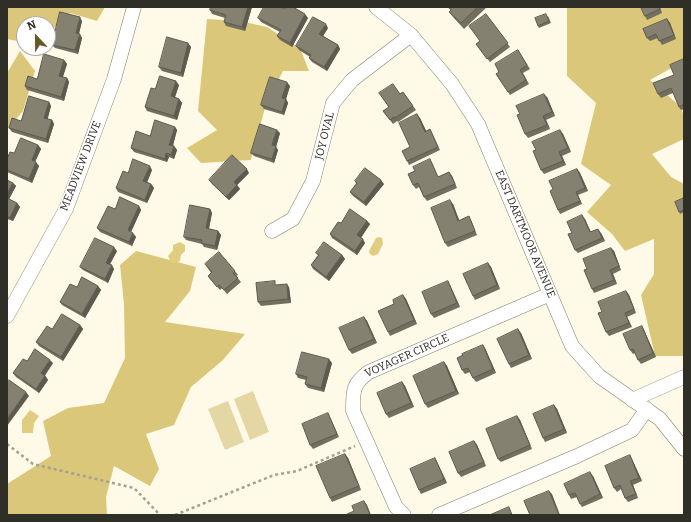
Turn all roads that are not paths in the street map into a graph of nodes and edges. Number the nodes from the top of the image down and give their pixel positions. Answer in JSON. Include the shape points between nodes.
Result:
{"nodes":[{"id":1,"x":134,"y":7,"type":"edge"},
{"id":2,"x":376,"y":7,"type":"edge"},
{"id":3,"x":411,"y":35,"type":"junction"},
{"id":4,"x":272,"y":232,"type":"dead end"},
{"id":5,"x":550,"y":294,"type":"junction"},
{"id":6,"x":7,"y":316,"type":"edge"},
{"id":7,"x":684,"y":377,"type":"edge"},
{"id":8,"x":632,"y":400,"type":"junction"},
{"id":9,"x":647,"y":409,"type":"junction"},
{"id":10,"x":684,"y":450,"type":"edge"},
{"id":11,"x":404,"y":515,"type":"edge"},
{"id":12,"x":440,"y":515,"type":"edge"}],
"edges":[{"from":1,"to":6,"type":"street","name":"MEADVIEW DRIVE","via":[[114,79],[66,209]]},
{"from":2,"to":3,"type":"street","name":"EAST DARTMOOR AVENUE"},
{"from":3,"to":4,"type":"street","name":"JOY OVAL","via":[[352,80],[333,103],[313,181],[293,219]]},
{"from":3,"to":5,"type":"street","name":"EAST DARTMOOR AVENUE","via":[[452,84],[478,124]]},
{"from":5,"to":8,"type":"street","name":"EAST DARTMOOR AVENUE","via":[[572,346],[599,376]]},
{"from":5,"to":11,"type":"street","name":"VOYAGER CIRCLE","via":[[358,379],[353,394],[353,411],[396,507]]},
{"from":7,"to":8,"type":"street"},
{"from":8,"to":9,"type":"street","name":"EAST DARTMOOR AVENUE"},
{"from":9,"to":10,"type":"street","name":"EAST DARTMOOR AVENUE","via":[[660,420]]},
{"from":9,"to":12,"type":"street","via":[[632,430]]}]}
